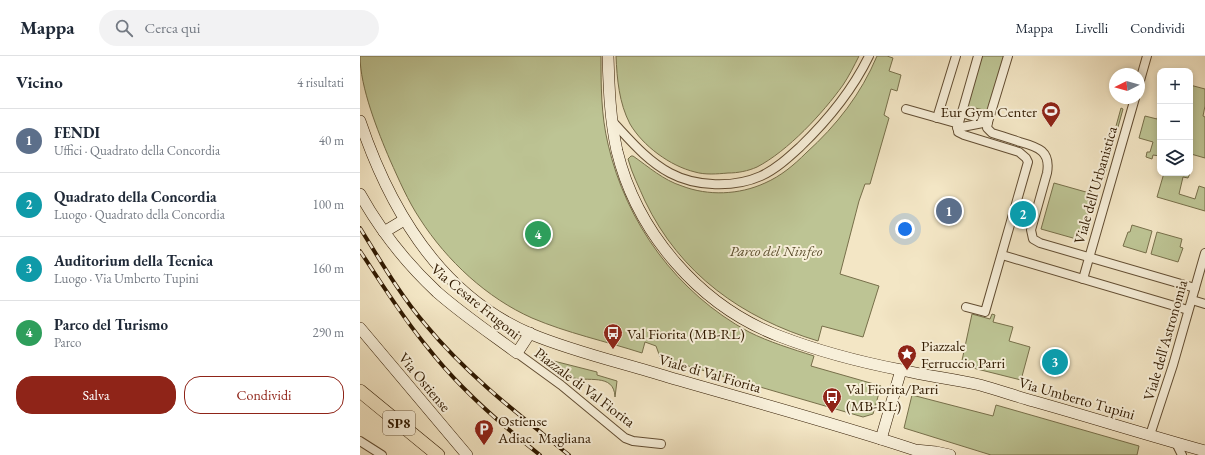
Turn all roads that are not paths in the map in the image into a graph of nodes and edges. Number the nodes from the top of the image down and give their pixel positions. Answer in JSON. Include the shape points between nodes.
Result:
{"nodes":[{"id":1,"x":608,"y":56,"type":"edge"},
{"id":2,"x":869,"y":56,"type":"edge"},
{"id":3,"x":956,"y":56,"type":"edge"},
{"id":4,"x":978,"y":56,"type":"edge"},
{"id":5,"x":1008,"y":56,"type":"edge"},
{"id":6,"x":1147,"y":56,"type":"edge"},
{"id":7,"x":1144,"y":68,"type":"edge"},
{"id":8,"x":1133,"y":104,"type":"edge"},
{"id":9,"x":906,"y":109,"type":"dead end"},
{"id":10,"x":962,"y":113,"type":"junction"},
{"id":11,"x":937,"y":118,"type":"junction"},
{"id":12,"x":360,"y":121,"type":"edge"},
{"id":13,"x":612,"y":121,"type":"junction"},
{"id":14,"x":988,"y":121,"type":"junction"},
{"id":15,"x":958,"y":126,"type":"junction"},
{"id":16,"x":360,"y":194,"type":"edge"},
{"id":17,"x":404,"y":220,"type":"junction"},
{"id":18,"x":384,"y":232,"type":"junction"},
{"id":19,"x":1205,"y":253,"type":"edge"},
{"id":20,"x":1002,"y":255,"type":"junction"},
{"id":21,"x":1089,"y":258,"type":"junction"},
{"id":22,"x":1083,"y":279,"type":"junction"},
{"id":23,"x":1195,"y":288,"type":"junction"},
{"id":24,"x":1192,"y":300,"type":"junction"},
{"id":25,"x":1205,"y":304,"type":"edge"},
{"id":26,"x":966,"y":307,"type":"dead end"},
{"id":27,"x":1188,"y":310,"type":"junction"},
{"id":28,"x":360,"y":328,"type":"edge"},
{"id":29,"x":530,"y":333,"type":"junction"},
{"id":30,"x":516,"y":353,"type":"junction"},
{"id":31,"x":901,"y":370,"type":"junction"},
{"id":32,"x":360,"y":391,"type":"edge"},
{"id":33,"x":1147,"y":434,"type":"junction"},
{"id":34,"x":881,"y":439,"type":"junction"},
{"id":35,"x":360,"y":441,"type":"edge"},
{"id":36,"x":1176,"y":443,"type":"junction"},
{"id":37,"x":661,"y":444,"type":"dead end"},
{"id":38,"x":919,"y":452,"type":"edge"},
{"id":39,"x":1203,"y":452,"type":"edge"},
{"id":40,"x":382,"y":455,"type":"edge"},
{"id":41,"x":438,"y":455,"type":"edge"},
{"id":42,"x":467,"y":455,"type":"edge"},
{"id":43,"x":950,"y":455,"type":"edge"},
{"id":44,"x":1182,"y":455,"type":"edge"}],
"edges":[{"from":1,"to":13,"type":"street"},
{"from":2,"to":13,"type":"street","via":[[846,96],[816,131],[783,162],[749,180],[707,183],[677,176],[643,154]]},
{"from":3,"to":11,"type":"street"},
{"from":4,"to":10,"type":"street"},
{"from":5,"to":14,"type":"street"},
{"from":6,"to":7,"type":"street"},
{"from":8,"to":21,"type":"street","name":"Viale dell'Urbanistica"},
{"from":9,"to":11,"type":"street"},
{"from":10,"to":14,"type":"street"},
{"from":10,"to":15,"type":"street"},
{"from":11,"to":15,"type":"street"},
{"from":12,"to":17,"type":"street","name":"Viale di Val Fiorita","via":[[380,172]]},
{"from":13,"to":31,"type":"street","via":[[621,164],[633,196],[653,232],[679,266],[704,290],[741,317],[773,333],[816,348]]},
{"from":14,"to":15,"type":"street"},
{"from":14,"to":21,"type":"street","via":[[991,132],[1034,146],[1047,158],[1047,173],[1031,230],[1032,238],[1036,242]]},
{"from":15,"to":20,"type":"street","via":[[958,132],[962,135],[1018,152],[1028,160]]},
{"from":16,"to":18,"type":"street","name":"Via Cesare Frugoni"},
{"from":17,"to":18,"type":"street"},
{"from":17,"to":29,"type":"street","name":"Viale di Val Fiorita","via":[[429,256],[457,285],[489,311]]},
{"from":18,"to":30,"type":"street","name":"Via Cesare Frugoni","via":[[436,291]]},
{"from":19,"to":23,"type":"street","name":"Viale dell'Astronomia"},
{"from":20,"to":22,"type":"street"},
{"from":20,"to":26,"type":"street","via":[[985,312]]},
{"from":21,"to":22,"type":"street","name":"Viale dell'Urbanistica"},
{"from":21,"to":23,"type":"street"},
{"from":22,"to":27,"type":"street"},
{"from":23,"to":24,"type":"street","name":"Viale dell'Astronomia"},
{"from":24,"to":25,"type":"street"},
{"from":24,"to":27,"type":"street","name":"Viale dell'Astronomia"},
{"from":27,"to":33,"type":"street","name":"Viale dell'Astronomia","via":[[1171,372]]},
{"from":28,"to":42,"type":"street","name":"Via Ostiense"},
{"from":29,"to":30,"type":"street"},
{"from":29,"to":34,"type":"street","name":"Viale di Val Fiorita","via":[[614,361]]},
{"from":30,"to":37,"type":"street","name":"Piazzale di Val Fiorita","via":[[561,385],[625,438]]},
{"from":31,"to":33,"type":"street","name":"Via Umberto Tupini","via":[[979,385]]},
{"from":31,"to":34,"type":"street"},
{"from":32,"to":41,"type":"main road","number":"SP8"},
{"from":33,"to":36,"type":"street","name":"Via Umberto Tupini"},
{"from":34,"to":38,"type":"street","name":"Viale di Val Fiorita"},
{"from":35,"to":40,"type":"street"},
{"from":36,"to":39,"type":"street","name":"Via Umberto Tupini"},
{"from":36,"to":44,"type":"street"},
{"from":38,"to":43,"type":"street","name":"Viale di Val Fiorita"}]}
